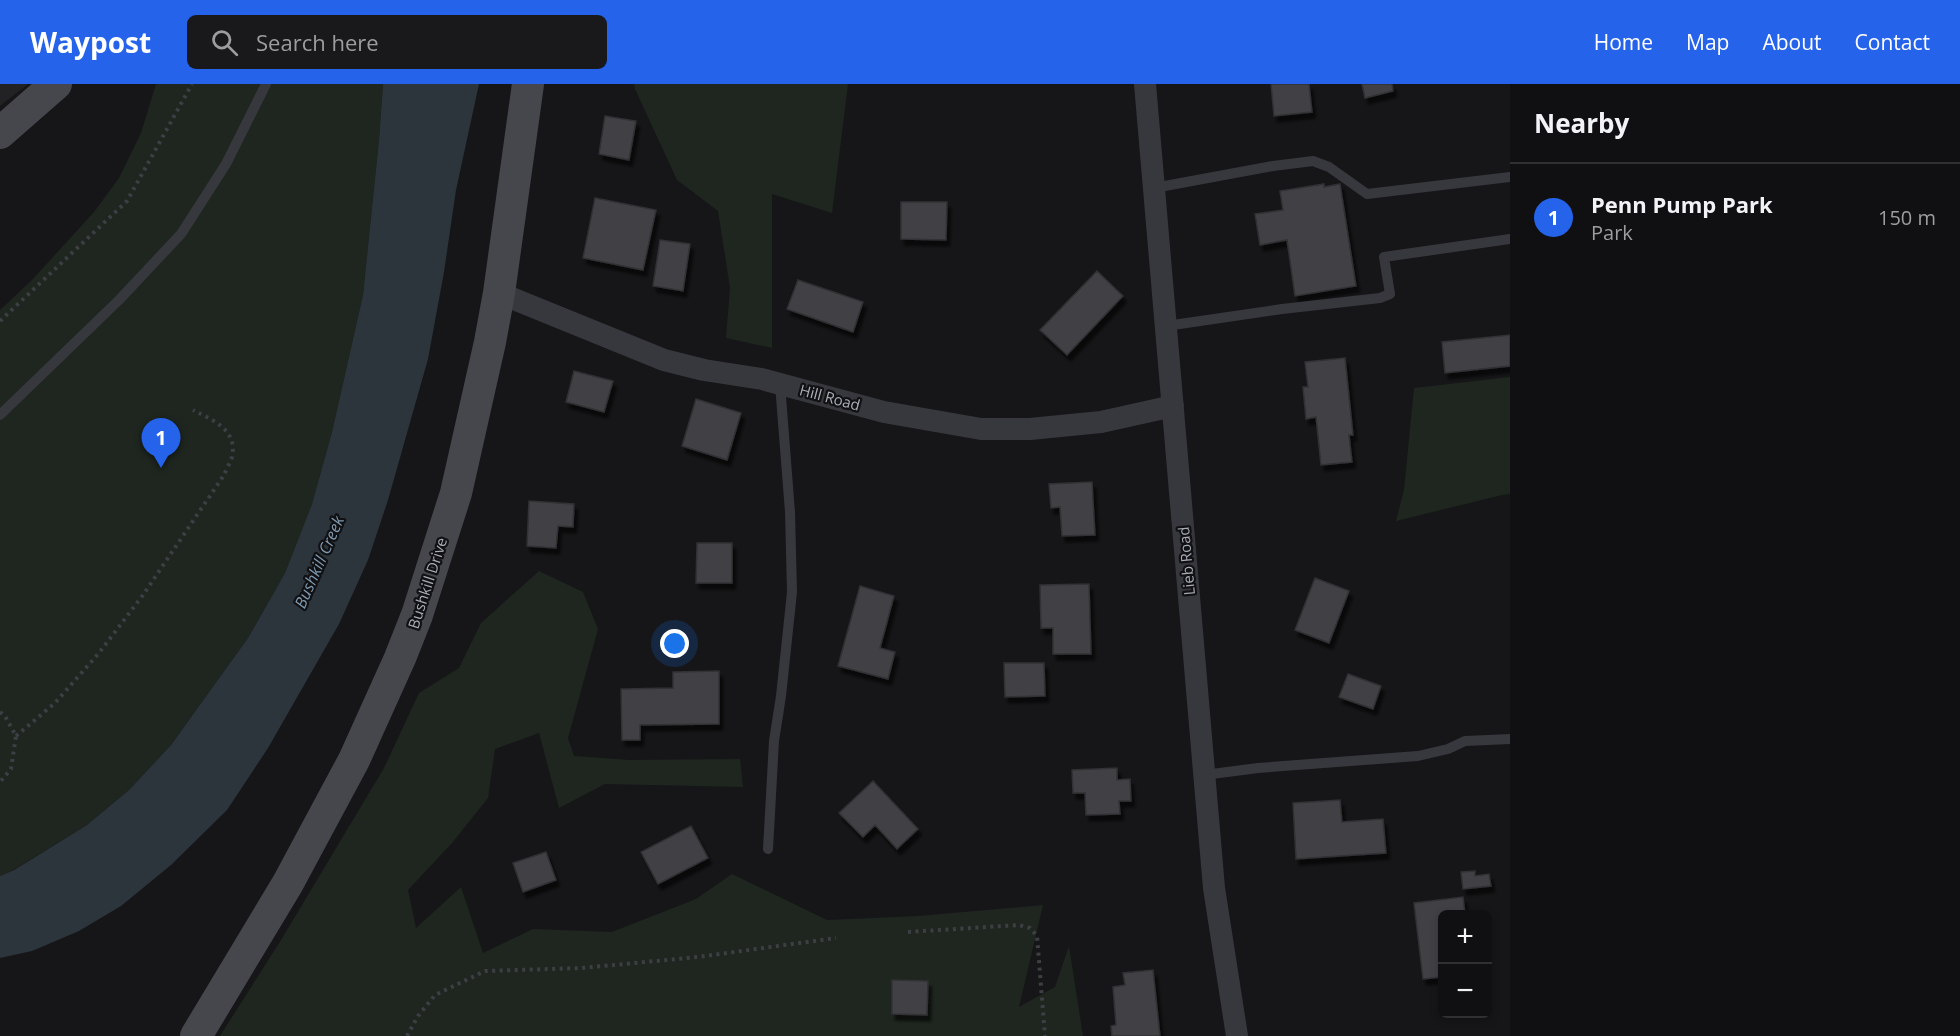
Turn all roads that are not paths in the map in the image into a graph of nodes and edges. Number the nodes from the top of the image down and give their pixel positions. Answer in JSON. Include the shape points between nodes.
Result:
{"nodes":[{"id":1,"x":56,"y":84,"type":"edge"},
{"id":2,"x":266,"y":84,"type":"edge"},
{"id":3,"x":528,"y":84,"type":"edge"},
{"id":4,"x":1145,"y":84,"type":"edge"},
{"id":5,"x":0,"y":134,"type":"edge"},
{"id":6,"x":1510,"y":177,"type":"edge"},
{"id":7,"x":1154,"y":188,"type":"junction"},
{"id":8,"x":1510,"y":239,"type":"edge"},
{"id":9,"x":499,"y":293,"type":"junction"},
{"id":10,"x":1166,"y":326,"type":"junction"},
{"id":11,"x":780,"y":384,"type":"junction"},
{"id":12,"x":1173,"y":406,"type":"junction"},
{"id":13,"x":0,"y":415,"type":"edge"},
{"id":14,"x":1510,"y":739,"type":"edge"},
{"id":15,"x":1204,"y":775,"type":"junction"},
{"id":16,"x":768,"y":849,"type":"dead end"},
{"id":17,"x":196,"y":1036,"type":"edge"},
{"id":18,"x":1238,"y":1036,"type":"edge"}],
"edges":[{"from":1,"to":5,"type":"main road"},
{"from":2,"to":13,"type":"lane","via":[[226,164],[181,234]]},
{"from":3,"to":9,"type":"main road","name":"Bushkill Drive"},
{"from":4,"to":7,"type":"street","name":"Lieb Road"},
{"from":6,"to":7,"type":"lane","via":[[1367,195],[1329,167],[1313,161]]},
{"from":7,"to":10,"type":"street","name":"Lieb Road"},
{"from":8,"to":10,"type":"lane","via":[[1384,256],[1390,294],[1380,298]]},
{"from":9,"to":11,"type":"street","name":"Hill Road","via":[[664,360]]},
{"from":9,"to":17,"type":"main road","name":"Bushkill Drive","via":[[456,493],[400,658],[354,760],[288,883]]},
{"from":10,"to":12,"type":"street","name":"Lieb Road"},
{"from":11,"to":12,"type":"street","name":"Hill Road","via":[[884,412],[981,429],[1101,422]]},
{"from":11,"to":16,"type":"lane","via":[[792,592],[774,741]]},
{"from":12,"to":15,"type":"street","name":"Lieb Road"},
{"from":14,"to":15,"type":"lane","via":[[1465,741],[1418,756]]},
{"from":15,"to":18,"type":"street","name":"Lieb Road","via":[[1214,888]]}]}
